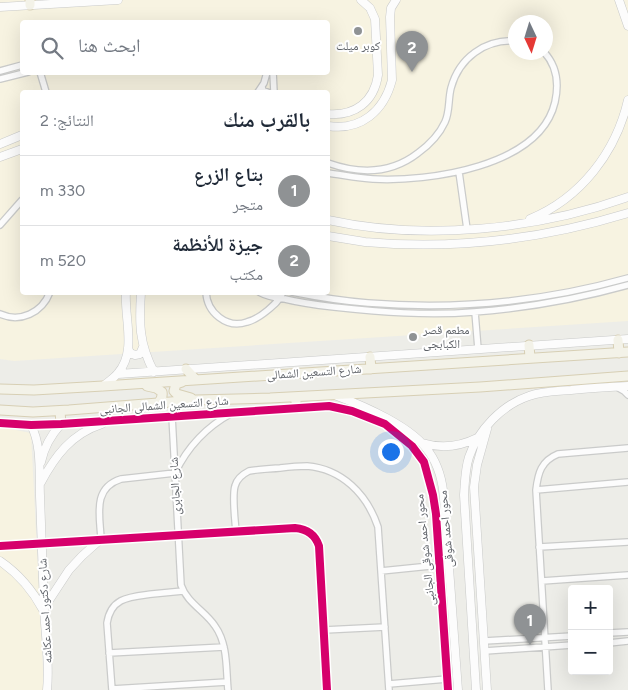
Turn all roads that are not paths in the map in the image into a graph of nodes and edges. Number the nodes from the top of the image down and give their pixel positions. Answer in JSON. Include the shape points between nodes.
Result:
{"nodes":[{"id":1,"x":118,"y":0,"type":"edge"},
{"id":2,"x":396,"y":0,"type":"edge"},
{"id":3,"x":619,"y":0,"type":"edge"},
{"id":4,"x":30,"y":2,"type":"edge"},
{"id":5,"x":367,"y":2,"type":"edge"},
{"id":6,"x":389,"y":4,"type":"edge"},
{"id":7,"x":0,"y":7,"type":"edge"},
{"id":8,"x":628,"y":26,"type":"edge"},
{"id":9,"x":508,"y":42,"type":"edge"},
{"id":10,"x":549,"y":60,"type":"edge"},
{"id":11,"x":20,"y":66,"type":"edge"},
{"id":12,"x":10,"y":68,"type":"junction"},
{"id":13,"x":0,"y":71,"type":"edge"},
{"id":14,"x":20,"y":74,"type":"edge"},
{"id":15,"x":41,"y":75,"type":"edge"},
{"id":16,"x":267,"y":75,"type":"edge"},
{"id":17,"x":272,"y":75,"type":"edge"},
{"id":18,"x":12,"y":76,"type":"junction"},
{"id":19,"x":0,"y":79,"type":"edge"},
{"id":20,"x":45,"y":90,"type":"edge"},
{"id":21,"x":260,"y":90,"type":"edge"},
{"id":22,"x":273,"y":90,"type":"edge"},
{"id":23,"x":628,"y":100,"type":"edge"},
{"id":24,"x":330,"y":114,"type":"edge"},
{"id":25,"x":330,"y":126,"type":"edge"},
{"id":26,"x":20,"y":135,"type":"edge"},
{"id":27,"x":0,"y":144,"type":"edge"},
{"id":28,"x":20,"y":150,"type":"edge"},
{"id":29,"x":0,"y":156,"type":"edge"},
{"id":30,"x":330,"y":164,"type":"edge"},
{"id":31,"x":459,"y":172,"type":"junction"},
{"id":32,"x":330,"y":173,"type":"edge"},
{"id":33,"x":628,"y":197,"type":"edge"},
{"id":34,"x":20,"y":202,"type":"edge"},
{"id":35,"x":628,"y":213,"type":"edge"},
{"id":36,"x":330,"y":220,"type":"edge"},
{"id":37,"x":518,"y":224,"type":"junction"},
{"id":38,"x":0,"y":225,"type":"edge"},
{"id":39,"x":467,"y":229,"type":"junction"},
{"id":40,"x":420,"y":230,"type":"junction"},
{"id":41,"x":435,"y":230,"type":"junction"},
{"id":42,"x":330,"y":236,"type":"edge"},
{"id":43,"x":420,"y":244,"type":"junction"},
{"id":44,"x":435,"y":244,"type":"junction"},
{"id":45,"x":628,"y":278,"type":"edge"},
{"id":46,"x":628,"y":285,"type":"edge"},
{"id":47,"x":48,"y":295,"type":"edge"},
{"id":48,"x":126,"y":295,"type":"edge"},
{"id":49,"x":141,"y":295,"type":"edge"},
{"id":50,"x":206,"y":295,"type":"edge"},
{"id":51,"x":265,"y":295,"type":"edge"},
{"id":52,"x":312,"y":295,"type":"edge"},
{"id":53,"x":282,"y":296,"type":"edge"},
{"id":54,"x":524,"y":303,"type":"junction"},
{"id":55,"x":475,"y":312,"type":"junction"},
{"id":56,"x":0,"y":314,"type":"edge"},
{"id":57,"x":623,"y":339,"type":"edge"},
{"id":58,"x":529,"y":345,"type":"junction"},
{"id":59,"x":143,"y":347,"type":"junction"},
{"id":60,"x":128,"y":348,"type":"junction"},
{"id":61,"x":478,"y":349,"type":"junction"},
{"id":62,"x":624,"y":353,"type":"edge"},
{"id":63,"x":370,"y":357,"type":"junction"},
{"id":64,"x":530,"y":358,"type":"junction"},
{"id":65,"x":186,"y":369,"type":"junction"},
{"id":66,"x":371,"y":369,"type":"junction"},
{"id":67,"x":154,"y":372,"type":"junction"},
{"id":68,"x":118,"y":374,"type":"junction"},
{"id":69,"x":628,"y":376,"type":"edge"},
{"id":70,"x":184,"y":380,"type":"junction"},
{"id":71,"x":196,"y":380,"type":"junction"},
{"id":72,"x":139,"y":384,"type":"junction"},
{"id":73,"x":104,"y":386,"type":"junction"},
{"id":74,"x":628,"y":386,"type":"edge"},
{"id":75,"x":548,"y":387,"type":"junction"},
{"id":76,"x":615,"y":387,"type":"junction"},
{"id":77,"x":0,"y":389,"type":"edge"},
{"id":78,"x":335,"y":395,"type":"junction"},
{"id":79,"x":628,"y":395,"type":"edge"},
{"id":80,"x":296,"y":397,"type":"junction"},
{"id":81,"x":196,"y":400,"type":"junction"},
{"id":82,"x":158,"y":403,"type":"junction"},
{"id":83,"x":328,"y":406,"type":"joint"},
{"id":84,"x":296,"y":408,"type":"junction"},
{"id":85,"x":0,"y":410,"type":"edge"},
{"id":86,"x":60,"y":411,"type":"junction"},
{"id":87,"x":235,"y":412,"type":"junction"},
{"id":88,"x":172,"y":416,"type":"junction"},
{"id":89,"x":111,"y":420,"type":"junction"},
{"id":90,"x":0,"y":423,"type":"edge"},
{"id":91,"x":61,"y":424,"type":"junction"},
{"id":92,"x":30,"y":425,"type":"junction"},
{"id":93,"x":488,"y":426,"type":"junction"},
{"id":94,"x":477,"y":438,"type":"junction"},
{"id":95,"x":422,"y":443,"type":"junction"},
{"id":96,"x":628,"y":448,"type":"edge"},
{"id":97,"x":39,"y":472,"type":"junction"},
{"id":98,"x":175,"y":473,"type":"junction"},
{"id":99,"x":628,"y":482,"type":"edge"},
{"id":100,"x":39,"y":486,"type":"junction"},
{"id":101,"x":536,"y":490,"type":"junction"},
{"id":102,"x":236,"y":532,"type":"junction"},
{"id":103,"x":178,"y":535,"type":"junction"},
{"id":104,"x":101,"y":540,"type":"junction"},
{"id":105,"x":628,"y":542,"type":"edge"},
{"id":106,"x":42,"y":543,"type":"junction"},
{"id":107,"x":0,"y":546,"type":"edge"},
{"id":108,"x":539,"y":547,"type":"junction"},
{"id":109,"x":0,"y":561,"type":"edge"},
{"id":110,"x":440,"y":565,"type":"junction"},
{"id":111,"x":381,"y":571,"type":"junction"},
{"id":112,"x":628,"y":575,"type":"edge"},
{"id":113,"x":542,"y":581,"type":"junction"},
{"id":114,"x":183,"y":591,"type":"junction"},
{"id":115,"x":44,"y":610,"type":"junction"},
{"id":116,"x":385,"y":627,"type":"junction"},
{"id":117,"x":324,"y":630,"type":"junction"},
{"id":118,"x":628,"y":632,"type":"edge"},
{"id":119,"x":613,"y":633,"type":"edge"},
{"id":120,"x":568,"y":636,"type":"edge"},
{"id":121,"x":545,"y":637,"type":"junction"},
{"id":122,"x":484,"y":641,"type":"junction"},
{"id":123,"x":628,"y":642,"type":"edge"},
{"id":124,"x":613,"y":643,"type":"edge"},
{"id":125,"x":568,"y":645,"type":"edge"},
{"id":126,"x":224,"y":647,"type":"junction"},
{"id":127,"x":545,"y":647,"type":"junction"},
{"id":128,"x":485,"y":651,"type":"junction"},
{"id":129,"x":109,"y":653,"type":"junction"},
{"id":130,"x":447,"y":679,"type":"junction"},
{"id":131,"x":227,"y":682,"type":"junction"},
{"id":132,"x":389,"y":687,"type":"edge"},
{"id":133,"x":47,"y":690,"type":"edge"},
{"id":134,"x":112,"y":690,"type":"edge"},
{"id":135,"x":228,"y":690,"type":"edge"},
{"id":136,"x":327,"y":690,"type":"edge"},
{"id":137,"x":448,"y":690,"type":"edge"},
{"id":138,"x":458,"y":690,"type":"edge"},
{"id":139,"x":476,"y":690,"type":"edge"},
{"id":140,"x":487,"y":690,"type":"edge"},
{"id":141,"x":548,"y":690,"type":"edge"}],
"edges":[{"from":1,"to":4,"type":"street"},
{"from":2,"to":6,"type":"street"},
{"from":3,"to":8,"type":"street"},
{"from":4,"to":7,"type":"street"},
{"from":5,"to":24,"type":"street","via":[[376,26],[378,74],[374,90],[358,108],[343,114]]},
{"from":6,"to":25,"type":"street","via":[[393,74],[386,99],[364,120],[345,127]]},
{"from":9,"to":30,"type":"street","via":[[484,46],[466,59],[453,81],[448,112],[441,129],[430,144],[413,157],[395,166],[373,170],[348,169]]},
{"from":10,"to":31,"type":"street","via":[[556,82],[554,105],[543,128],[530,141],[504,156]]},
{"from":11,"to":12,"type":"street"},
{"from":12,"to":13,"type":"street"},
{"from":12,"to":18,"type":"street"},
{"from":14,"to":18,"type":"street"},
{"from":15,"to":20,"type":"street"},
{"from":16,"to":21,"type":"street"},
{"from":17,"to":22,"type":"street"},
{"from":18,"to":19,"type":"street"},
{"from":23,"to":37,"type":"street","via":[[625,115],[606,155],[583,184],[555,206]]},
{"from":26,"to":27,"type":"street"},
{"from":28,"to":29,"type":"street"},
{"from":31,"to":32,"type":"street","via":[[386,179]]},
{"from":31,"to":39,"type":"street"},
{"from":33,"to":37,"type":"street"},
{"from":34,"to":38,"type":"street"},
{"from":35,"to":44,"type":"street","via":[[528,236]]},
{"from":36,"to":40,"type":"street"},
{"from":37,"to":39,"type":"street"},
{"from":39,"to":41,"type":"street"},
{"from":40,"to":41,"type":"street"},
{"from":40,"to":43,"type":"street","via":[[423,237]]},
{"from":41,"to":44,"type":"street","via":[[432,237]]},
{"from":42,"to":43,"type":"street","via":[[365,242]]},
{"from":43,"to":44,"type":"street"},
{"from":45,"to":54,"type":"street"},
{"from":46,"to":54,"type":"street","via":[[569,300]]},
{"from":47,"to":56,"type":"street","via":[[44,304],[25,316],[14,318]]},
{"from":48,"to":60,"type":"street"},
{"from":49,"to":59,"type":"street"},
{"from":50,"to":53,"type":"street","via":[[213,312],[234,324],[254,319]]},
{"from":51,"to":53,"type":"street"},
{"from":52,"to":54,"type":"street","via":[[367,303],[414,305]]},
{"from":53,"to":55,"type":"street","via":[[310,304],[366,310]]},
{"from":54,"to":55,"type":"street"},
{"from":55,"to":61,"type":"street"},
{"from":57,"to":58,"type":"street"},
{"from":57,"to":62,"type":"main road"},
{"from":58,"to":61,"type":"street"},
{"from":58,"to":64,"type":"main road"},
{"from":59,"to":60,"type":"street","via":[[140,354],[135,355]]},
{"from":59,"to":67,"type":"street"},
{"from":60,"to":68,"type":"street"},
{"from":61,"to":63,"type":"street"},
{"from":62,"to":64,"type":"main road","name":"شارع التسعين الشمالى"},
{"from":63,"to":65,"type":"street"},
{"from":63,"to":66,"type":"main road"},
{"from":64,"to":66,"type":"main road","name":"شارع التسعين الشمالى"},
{"from":65,"to":67,"type":"street"},
{"from":65,"to":71,"type":"main road"},
{"from":66,"to":71,"type":"main road","name":"شارع التسعين الشمالى"},
{"from":67,"to":68,"type":"street"},
{"from":68,"to":73,"type":"street"},
{"from":69,"to":75,"type":"main road","name":"شارع التسعين الشمالى"},
{"from":70,"to":71,"type":"main road","name":"شارع التسعين الشمالى"},
{"from":70,"to":72,"type":"main road","name":"شارع التسعين الشمالى"},
{"from":70,"to":81,"type":"main road","via":[[176,384],[175,393]]},
{"from":72,"to":73,"type":"main road","name":"شارع التسعين الشمالى"},
{"from":72,"to":82,"type":"main road","via":[[162,392]]},
{"from":73,"to":77,"type":"main road","name":"شارع التسعين الشمالى"},
{"from":74,"to":76,"type":"street"},
{"from":75,"to":76,"type":"street"},
{"from":75,"to":78,"type":"main road","name":"شارع التسعين الشمالى"},
{"from":75,"to":93,"type":"street","name":"محور احمد شوقى","via":[[501,411]]},
{"from":76,"to":79,"type":"street"},
{"from":78,"to":80,"type":"main road","name":"شارع التسعين الشمالى"},
{"from":78,"to":95,"type":"street","name":"محور احمد شوقى","via":[[384,416]]},
{"from":80,"to":81,"type":"main road","name":"شارع التسعين الشمالى"},
{"from":80,"to":84,"type":"main road"},
{"from":81,"to":82,"type":"main road","name":"شارع التسعين الشمالى"},
{"from":82,"to":86,"type":"main road","name":"شارع التسعين الشمالى"},
{"from":83,"to":84,"type":"street","name":"شارع التسعين الشمالى الجانبى"},
{"from":83,"to":110,"type":"street","name":"محور احمد شوقى الجانبى","via":[[385,424],[412,446],[424,462],[436,514]]},
{"from":84,"to":87,"type":"street","name":"شارع التسعين الشمالى الجانبى"},
{"from":85,"to":86,"type":"main road","name":"شارع التسعين الشمالى"},
{"from":86,"to":91,"type":"main road"},
{"from":87,"to":88,"type":"street","name":"شارع التسعين الشمالى الجانبى"},
{"from":87,"to":98,"type":"street","via":[[199,436]]},
{"from":88,"to":89,"type":"street","name":"شارع التسعين الشمالى الجانبى"},
{"from":88,"to":98,"type":"street","name":"شارع الجابرى"},
{"from":89,"to":91,"type":"street","name":"شارع التسعين الشمالى الجانبى"},
{"from":89,"to":100,"type":"street","via":[[81,433],[68,444],[56,456]]},
{"from":90,"to":92,"type":"street","name":"شارع التسعين الشمالى الجانبى"},
{"from":91,"to":92,"type":"street","name":"شارع التسعين الشمالى الجانبى"},
{"from":91,"to":97,"type":"street","name":"شارع دكتور احمد عكاشه","via":[[46,445]]},
{"from":92,"to":97,"type":"street","name":"شارع دكتور احمد عكاشه","via":[[37,440]]},
{"from":93,"to":94,"type":"street","name":"محور احمد شوقى"},
{"from":93,"to":122,"type":"street","via":[[474,487]]},
{"from":94,"to":95,"type":"street","via":[[450,447]]},
{"from":94,"to":139,"type":"street","name":"محور احمد شوقى","via":[[465,475],[464,495]]},
{"from":95,"to":138,"type":"street","name":"محور احمد شوقى","via":[[435,462],[443,487]]},
{"from":96,"to":101,"type":"street","via":[[550,457],[537,479]]},
{"from":97,"to":100,"type":"street","name":"شارع دكتور احمد عكاشه"},
{"from":98,"to":103,"type":"street","name":"شارع الجابرى"},
{"from":98,"to":104,"type":"street","via":[[115,480],[108,485],[99,504]]},
{"from":99,"to":101,"type":"street"},
{"from":100,"to":106,"type":"street","name":"شارع دكتور احمد عكاشه"},
{"from":101,"to":108,"type":"street"},
{"from":102,"to":103,"type":"street"},
{"from":102,"to":111,"type":"street","via":[[234,493],[243,474],[306,466],[319,468],[341,477],[370,506],[378,527]]},
{"from":102,"to":117,"type":"street","via":[[301,528],[315,537],[319,546]]},
{"from":103,"to":104,"type":"street"},
{"from":103,"to":114,"type":"street","name":"شارع الجابرى"},
{"from":104,"to":106,"type":"street"},
{"from":104,"to":115,"type":"street","via":[[73,565]]},
{"from":105,"to":108,"type":"street"},
{"from":106,"to":107,"type":"street"},
{"from":106,"to":115,"type":"street","name":"شارع دكتور احمد عكاشه"},
{"from":108,"to":113,"type":"street"},
{"from":109,"to":115,"type":"street","via":[[26,584]]},
{"from":110,"to":111,"type":"street"},
{"from":110,"to":130,"type":"street","name":"محور احمد شوقى الجانبى"},
{"from":111,"to":116,"type":"street"},
{"from":112,"to":113,"type":"street"},
{"from":113,"to":121,"type":"street"},
{"from":114,"to":126,"type":"street","via":[[215,626]]},
{"from":114,"to":129,"type":"street","via":[[119,601],[107,623]]},
{"from":115,"to":133,"type":"street","name":"شارع دكتور احمد عكاشه"},
{"from":116,"to":117,"type":"street"},
{"from":116,"to":132,"type":"street"},
{"from":117,"to":136,"type":"street"},
{"from":118,"to":119,"type":"street"},
{"from":120,"to":121,"type":"street"},
{"from":121,"to":122,"type":"street"},
{"from":121,"to":127,"type":"street"},
{"from":122,"to":128,"type":"street"},
{"from":123,"to":124,"type":"street"},
{"from":125,"to":127,"type":"street"},
{"from":126,"to":129,"type":"street"},
{"from":126,"to":131,"type":"street"},
{"from":127,"to":128,"type":"street"},
{"from":127,"to":141,"type":"street"},
{"from":128,"to":140,"type":"street"},
{"from":129,"to":134,"type":"street"},
{"from":130,"to":132,"type":"street"},
{"from":130,"to":137,"type":"street","name":"محور احمد شوقى الجانبى"},
{"from":131,"to":134,"type":"street"},
{"from":131,"to":135,"type":"street"}]}
